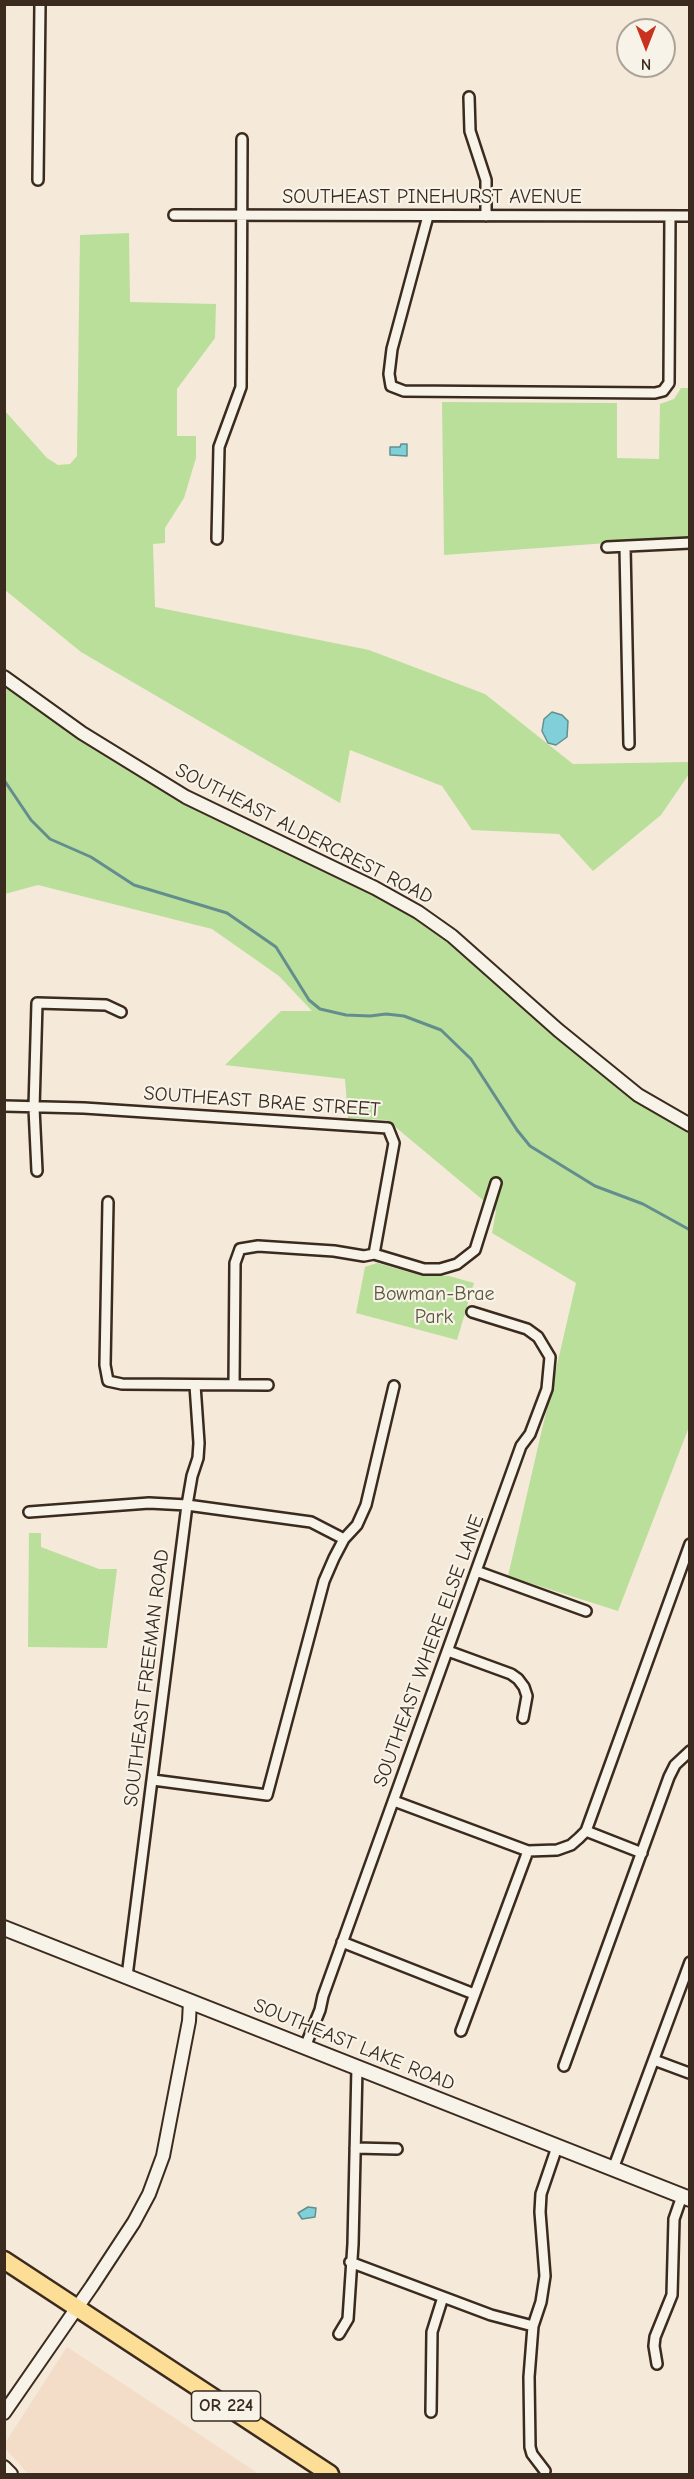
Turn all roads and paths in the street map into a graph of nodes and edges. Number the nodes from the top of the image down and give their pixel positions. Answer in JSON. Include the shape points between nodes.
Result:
{"nodes":[{"id":1,"x":40,"y":4,"type":"edge"},
{"id":2,"x":469,"y":97,"type":"dead end"},
{"id":3,"x":242,"y":139,"type":"dead end"},
{"id":4,"x":38,"y":180,"type":"dead end"},
{"id":5,"x":242,"y":214,"type":"junction"},
{"id":6,"x":174,"y":215,"type":"dead end"},
{"id":7,"x":428,"y":216,"type":"junction"},
{"id":8,"x":486,"y":216,"type":"junction"},
{"id":9,"x":670,"y":216,"type":"junction"},
{"id":10,"x":690,"y":216,"type":"edge"},
{"id":11,"x":217,"y":539,"type":"dead end"},
{"id":12,"x":690,"y":543,"type":"edge"},
{"id":13,"x":607,"y":547,"type":"dead end"},
{"id":14,"x":625,"y":547,"type":"junction"},
{"id":15,"x":4,"y":676,"type":"edge"},
{"id":16,"x":629,"y":744,"type":"dead end"},
{"id":17,"x":121,"y":1012,"type":"dead end"},
{"id":18,"x":4,"y":1106,"type":"edge"},
{"id":19,"x":34,"y":1108,"type":"junction"},
{"id":20,"x":690,"y":1125,"type":"edge"},
{"id":21,"x":37,"y":1171,"type":"dead end"},
{"id":22,"x":496,"y":1183,"type":"dead end"},
{"id":23,"x":108,"y":1202,"type":"dead end"},
{"id":24,"x":374,"y":1254,"type":"junction"},
{"id":25,"x":472,"y":1312,"type":"dead end"},
{"id":26,"x":195,"y":1385,"type":"junction"},
{"id":27,"x":234,"y":1385,"type":"junction"},
{"id":28,"x":268,"y":1385,"type":"dead end"},
{"id":29,"x":394,"y":1386,"type":"dead end"},
{"id":30,"x":187,"y":1505,"type":"junction"},
{"id":31,"x":29,"y":1512,"type":"dead end"},
{"id":32,"x":344,"y":1539,"type":"junction"},
{"id":33,"x":690,"y":1544,"type":"edge"},
{"id":34,"x":476,"y":1571,"type":"junction"},
{"id":35,"x":585,"y":1611,"type":"dead end"},
{"id":36,"x":448,"y":1651,"type":"junction"},
{"id":37,"x":523,"y":1718,"type":"dead end"},
{"id":38,"x":690,"y":1751,"type":"edge"},
{"id":39,"x":153,"y":1780,"type":"junction"},
{"id":40,"x":394,"y":1801,"type":"junction"},
{"id":41,"x":586,"y":1831,"type":"junction"},
{"id":42,"x":528,"y":1851,"type":"junction"},
{"id":43,"x":642,"y":1853,"type":"junction"},
{"id":44,"x":4,"y":1928,"type":"edge"},
{"id":45,"x":342,"y":1942,"type":"junction"},
{"id":46,"x":690,"y":1962,"type":"edge"},
{"id":47,"x":127,"y":1976,"type":"junction"},
{"id":48,"x":474,"y":1994,"type":"junction"},
{"id":49,"x":190,"y":2001,"type":"junction"},
{"id":50,"x":461,"y":2031,"type":"dead end"},
{"id":51,"x":305,"y":2047,"type":"junction"},
{"id":52,"x":654,"y":2060,"type":"junction"},
{"id":53,"x":564,"y":2066,"type":"dead end"},
{"id":54,"x":357,"y":2067,"type":"junction"},
{"id":55,"x":689,"y":2073,"type":"edge"},
{"id":56,"x":557,"y":2147,"type":"junction"},
{"id":57,"x":355,"y":2148,"type":"junction"},
{"id":58,"x":397,"y":2149,"type":"dead end"},
{"id":59,"x":614,"y":2169,"type":"junction"},
{"id":60,"x":686,"y":2198,"type":"edge"},
{"id":61,"x":4,"y":2260,"type":"edge"},
{"id":62,"x":350,"y":2262,"type":"junction"},
{"id":63,"x":443,"y":2297,"type":"junction"},
{"id":64,"x":76,"y":2308,"type":"junction"},
{"id":65,"x":533,"y":2326,"type":"junction"},
{"id":66,"x":339,"y":2334,"type":"dead end"},
{"id":67,"x":657,"y":2364,"type":"dead end"},
{"id":68,"x":430,"y":2412,"type":"dead end"},
{"id":69,"x":4,"y":2413,"type":"edge"},
{"id":70,"x":4,"y":2467,"type":"edge"},
{"id":71,"x":545,"y":2471,"type":"dead end"},
{"id":72,"x":11,"y":2475,"type":"edge"},
{"id":73,"x":330,"y":2475,"type":"edge"}],
"edges":[{"from":1,"to":4,"type":"street"},
{"from":2,"to":8,"type":"street","via":[[470,131],[486,180]]},
{"from":3,"to":5,"type":"street"},
{"from":5,"to":6,"type":"street","name":"SOUTHEAST PINEHURST AVENUE"},
{"from":5,"to":7,"type":"street","name":"SOUTHEAST PINEHURST AVENUE"},
{"from":5,"to":11,"type":"street","via":[[241,387],[219,447]]},
{"from":7,"to":8,"type":"street","name":"SOUTHEAST PINEHURST AVENUE"},
{"from":7,"to":9,"type":"street","via":[[392,349],[391,386],[404,391],[655,393],[663,391],[669,383]]},
{"from":8,"to":9,"type":"street","name":"SOUTHEAST PINEHURST AVENUE"},
{"from":9,"to":10,"type":"street","name":"SOUTHEAST PINEHURST AVENUE"},
{"from":12,"to":14,"type":"street"},
{"from":13,"to":14,"type":"street"},
{"from":14,"to":16,"type":"street"},
{"from":15,"to":20,"type":"street","name":"SOUTHEAST ALDERCREST ROAD","via":[[82,733],[186,797],[418,912],[452,936],[638,1095]]},
{"from":17,"to":19,"type":"street","via":[[106,1005],[37,1003]]},
{"from":18,"to":19,"type":"street","name":"SOUTHEAST BRAE STREET"},
{"from":19,"to":21,"type":"street"},
{"from":19,"to":24,"type":"street","name":"SOUTHEAST BRAE STREET","via":[[388,1128],[394,1143]]},
{"from":22,"to":24,"type":"street","via":[[479,1242],[463,1260],[440,1269],[424,1269]]},
{"from":23,"to":26,"type":"street","via":[[108,1381]]},
{"from":24,"to":27,"type":"street","via":[[258,1246],[240,1249],[235,1263]]},
{"from":25,"to":34,"type":"street","name":"SOUTHEAST WHERE ELSE LANE","via":[[526,1329],[538,1337],[550,1357],[547,1389],[530,1434],[521,1446]]},
{"from":26,"to":27,"type":"street"},
{"from":26,"to":30,"type":"street","name":"SOUTHEAST FREEMAN ROAD","via":[[199,1443]]},
{"from":27,"to":28,"type":"street"},
{"from":29,"to":32,"type":"street","via":[[366,1504],[357,1526]]},
{"from":30,"to":31,"type":"street","via":[[149,1503]]},
{"from":30,"to":32,"type":"street","via":[[311,1522]]},
{"from":30,"to":39,"type":"street","name":"SOUTHEAST FREEMAN ROAD"},
{"from":32,"to":39,"type":"street","via":[[324,1581],[267,1795]]},
{"from":33,"to":41,"type":"street"},
{"from":34,"to":35,"type":"street"},
{"from":34,"to":36,"type":"street","name":"SOUTHEAST WHERE ELSE LANE"},
{"from":36,"to":37,"type":"street","via":[[518,1679],[527,1696]]},
{"from":36,"to":40,"type":"street","name":"SOUTHEAST WHERE ELSE LANE"},
{"from":38,"to":43,"type":"street","via":[[669,1777]]},
{"from":39,"to":47,"type":"street","name":"SOUTHEAST FREEMAN ROAD"},
{"from":40,"to":42,"type":"street"},
{"from":40,"to":45,"type":"street","name":"SOUTHEAST WHERE ELSE LANE"},
{"from":41,"to":42,"type":"street","via":[[571,1845],[557,1850]]},
{"from":41,"to":43,"type":"street"},
{"from":42,"to":48,"type":"street"},
{"from":43,"to":53,"type":"street"},
{"from":44,"to":47,"type":"main road","name":"SOUTHEAST LAKE ROAD"},
{"from":45,"to":48,"type":"street"},
{"from":45,"to":51,"type":"street","name":"SOUTHEAST WHERE ELSE LANE"},
{"from":46,"to":52,"type":"street"},
{"from":47,"to":49,"type":"main road","name":"SOUTHEAST LAKE ROAD"},
{"from":48,"to":50,"type":"street"},
{"from":49,"to":51,"type":"main road","name":"SOUTHEAST LAKE ROAD"},
{"from":49,"to":64,"type":"street","via":[[163,2156],[154,2181],[138,2216]]},
{"from":51,"to":54,"type":"main road","name":"SOUTHEAST LAKE ROAD"},
{"from":52,"to":55,"type":"street"},
{"from":52,"to":59,"type":"street"},
{"from":54,"to":56,"type":"main road","name":"SOUTHEAST LAKE ROAD"},
{"from":54,"to":57,"type":"street"},
{"from":56,"to":59,"type":"main road","name":"SOUTHEAST LAKE ROAD"},
{"from":56,"to":65,"type":"street","via":[[541,2193],[545,2276]]},
{"from":57,"to":58,"type":"street"},
{"from":57,"to":62,"type":"street"},
{"from":59,"to":60,"type":"main road","name":"SOUTHEAST LAKE ROAD"},
{"from":60,"to":67,"type":"street","via":[[674,2219],[672,2295],[657,2331]]},
{"from":61,"to":64,"type":"highway","number":"OR 224"},
{"from":62,"to":63,"type":"street"},
{"from":62,"to":66,"type":"street","via":[[348,2319]]},
{"from":63,"to":65,"type":"street"},
{"from":63,"to":68,"type":"street","via":[[432,2332]]},
{"from":64,"to":69,"type":"street"},
{"from":64,"to":73,"type":"highway","number":"OR 224"},
{"from":65,"to":71,"type":"street","via":[[530,2446]]},
{"from":70,"to":72,"type":"street"}]}
